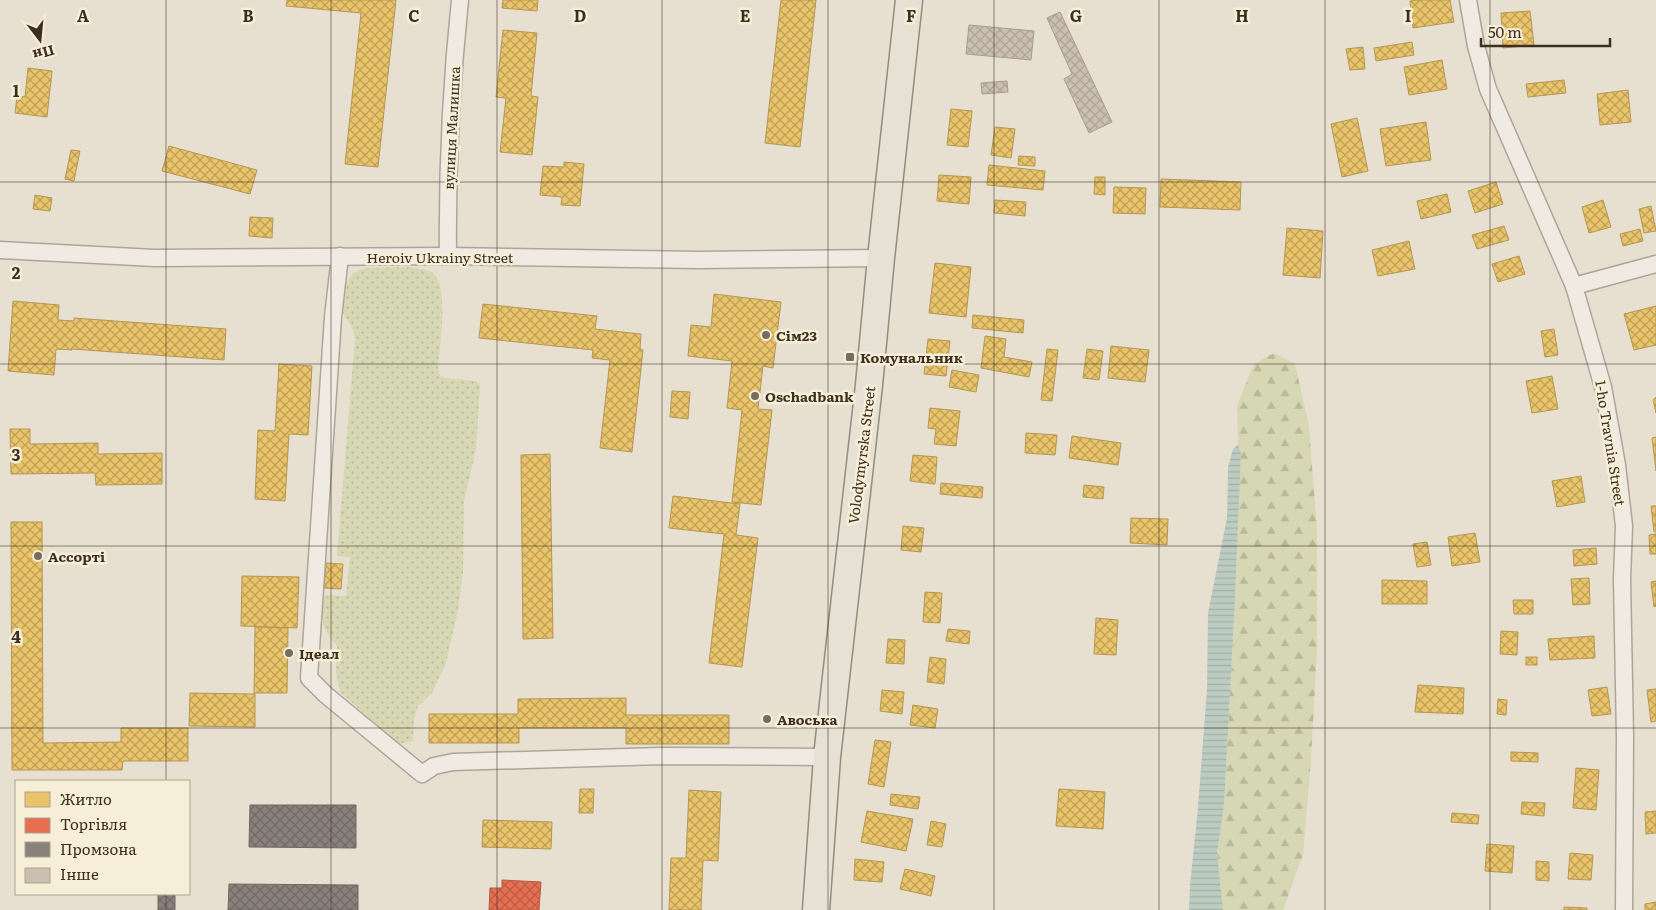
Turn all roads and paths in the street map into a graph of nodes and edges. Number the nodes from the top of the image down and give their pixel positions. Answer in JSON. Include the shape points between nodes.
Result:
{"nodes":[{"id":1,"x":460,"y":0,"type":"edge"},
{"id":2,"x":909,"y":0,"type":"edge"},
{"id":3,"x":1468,"y":0,"type":"edge"},
{"id":4,"x":0,"y":250,"type":"edge"},
{"id":5,"x":340,"y":256,"type":"junction"},
{"id":6,"x":448,"y":256,"type":"junction"},
{"id":7,"x":881,"y":258,"type":"junction"},
{"id":8,"x":1656,"y":264,"type":"edge"},
{"id":9,"x":1574,"y":286,"type":"junction"},
{"id":10,"x":827,"y":757,"type":"junction"},
{"id":11,"x":816,"y":910,"type":"edge"},
{"id":12,"x":1624,"y":910,"type":"edge"}],
"edges":[{"from":1,"to":6,"type":"street","name":"вулиця Малишка","via":[[447,196]]},
{"from":2,"to":7,"type":"main road","name":"Volodymyrska Street"},
{"from":3,"to":9,"type":"street","name":"1-ho Travnia Street","via":[[1488,88]]},
{"from":4,"to":5,"type":"street","name":"Heroiv Ukrainy Street","via":[[156,258]]},
{"from":5,"to":6,"type":"street","name":"Heroiv Ukrainy Street"},
{"from":5,"to":10,"type":"street","via":[[333,317],[309,678],[422,774],[434,766],[453,762],[662,756]]},
{"from":6,"to":7,"type":"street","name":"Heroiv Ukrainy Street","via":[[698,260]]},
{"from":7,"to":10,"type":"main road","name":"Volodymyrska Street"},
{"from":8,"to":9,"type":"street"},
{"from":9,"to":12,"type":"street","name":"1-ho Travnia Street","via":[[1603,387],[1624,526]]},
{"from":10,"to":11,"type":"main road","name":"Volodymyrska Street"}]}
